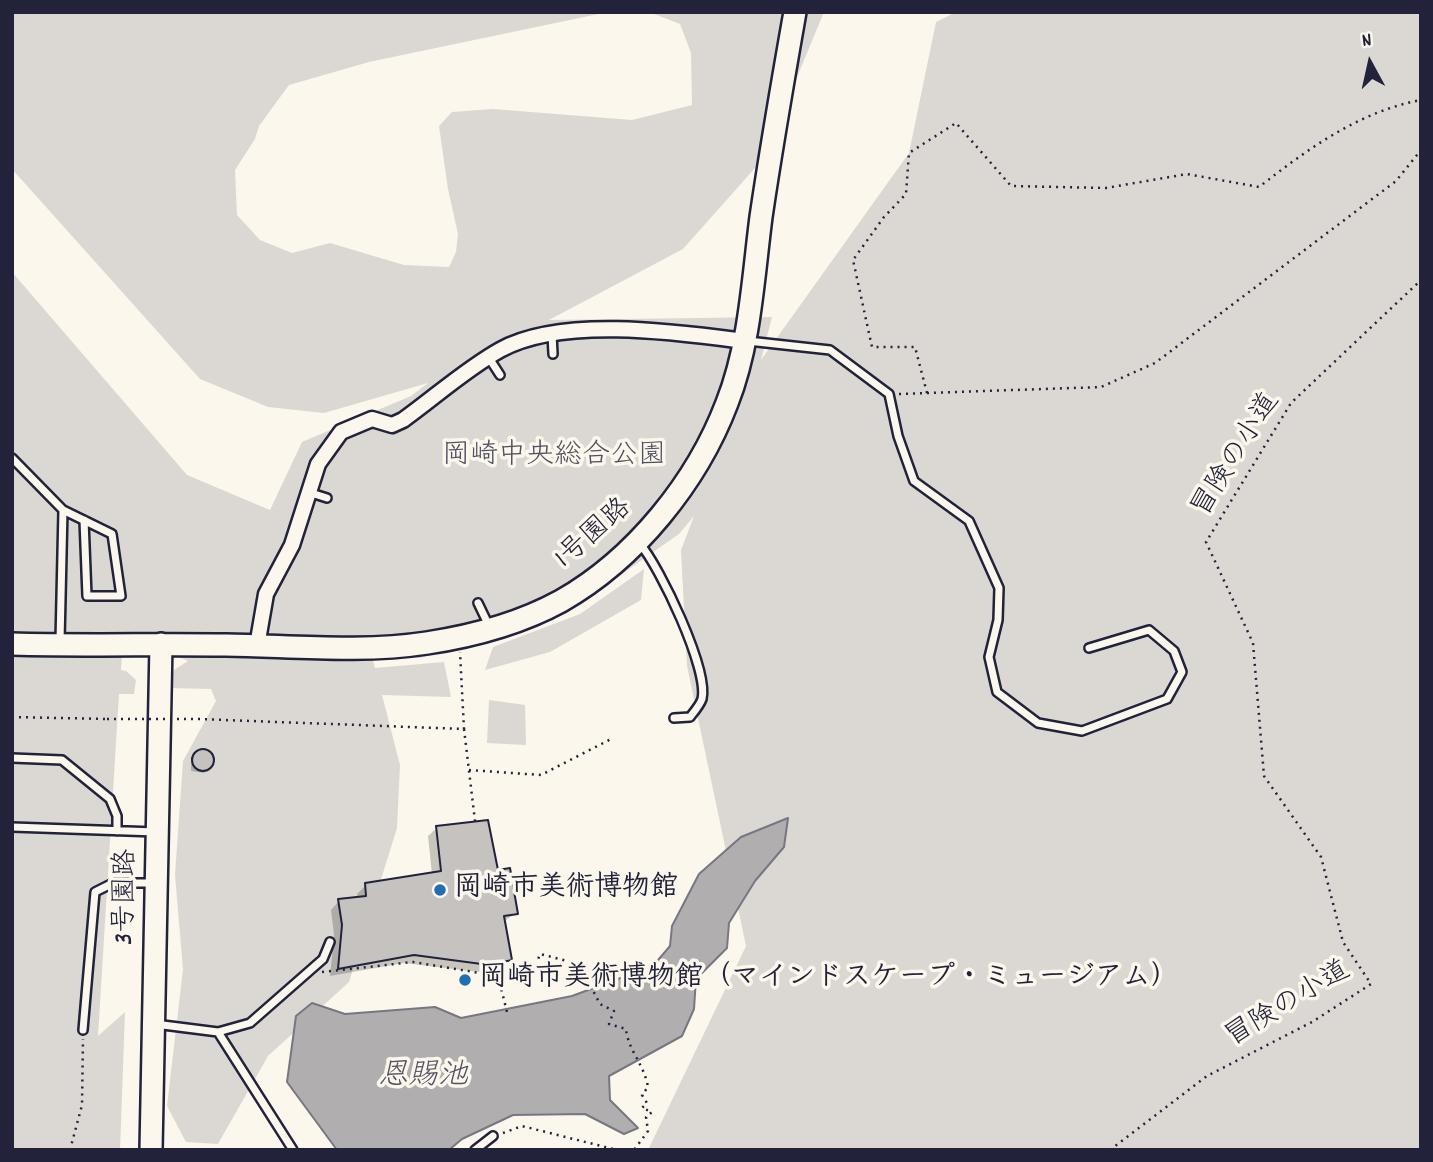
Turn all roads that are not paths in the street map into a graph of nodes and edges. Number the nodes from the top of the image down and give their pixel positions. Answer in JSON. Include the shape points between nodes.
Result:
{"nodes":[{"id":1,"x":795,"y":12,"type":"edge"},
{"id":2,"x":552,"y":333,"type":"junction"},
{"id":3,"x":744,"y":341,"type":"junction"},
{"id":4,"x":553,"y":354,"type":"dead end"},
{"id":5,"x":489,"y":358,"type":"junction"},
{"id":6,"x":500,"y":375,"type":"dead end"},
{"id":7,"x":12,"y":458,"type":"edge"},
{"id":8,"x":307,"y":492,"type":"junction"},
{"id":9,"x":327,"y":498,"type":"dead end"},
{"id":10,"x":63,"y":510,"type":"junction"},
{"id":11,"x":84,"y":520,"type":"junction"},
{"id":12,"x":638,"y":541,"type":"junction"},
{"id":13,"x":478,"y":603,"type":"dead end"},
{"id":14,"x":491,"y":629,"type":"junction"},
{"id":15,"x":161,"y":644,"type":"junction"},
{"id":16,"x":12,"y":645,"type":"edge"},
{"id":17,"x":60,"y":645,"type":"junction"},
{"id":18,"x":257,"y":646,"type":"junction"},
{"id":19,"x":1089,"y":648,"type":"dead end"},
{"id":20,"x":674,"y":718,"type":"dead end"},
{"id":21,"x":12,"y":758,"type":"edge"},
{"id":22,"x":12,"y":827,"type":"edge"},
{"id":23,"x":117,"y":831,"type":"junction"},
{"id":24,"x":157,"y":832,"type":"junction"},
{"id":25,"x":156,"y":883,"type":"junction"},
{"id":26,"x":330,"y":942,"type":"dead end"},
{"id":27,"x":154,"y":1024,"type":"junction"},
{"id":28,"x":83,"y":1030,"type":"road end"},
{"id":29,"x":218,"y":1032,"type":"junction"},
{"id":30,"x":493,"y":1136,"type":"road end"},
{"id":31,"x":151,"y":1150,"type":"edge"},
{"id":32,"x":293,"y":1150,"type":"edge"},
{"id":33,"x":475,"y":1150,"type":"edge"}],
"edges":[{"from":1,"to":3,"type":"street","name":"1号園路"},
{"from":2,"to":3,"type":"street","via":[[664,330]]},
{"from":2,"to":4,"type":"lane"},
{"from":2,"to":5,"type":"street"},
{"from":3,"to":12,"type":"street","name":"1号園路","via":[[727,403],[701,456]]},
{"from":3,"to":19,"type":"lane","via":[[830,350],[889,394],[914,481],[969,521],[999,588],[998,620],[989,657],[997,692],[1038,723],[1082,731],[1167,698],[1182,672],[1174,651],[1149,630]]},
{"from":5,"to":6,"type":"lane"},
{"from":5,"to":8,"type":"street","via":[[403,420],[392,425],[372,419],[341,432],[318,464]]},
{"from":7,"to":10,"type":"lane"},
{"from":8,"to":9,"type":"lane"},
{"from":8,"to":18,"type":"street","via":[[292,545],[266,594]]},
{"from":10,"to":11,"type":"lane"},
{"from":10,"to":17,"type":"lane"},
{"from":11,"to":11,"type":"lane","via":[[112,534],[121,596],[87,596]]},
{"from":12,"to":14,"type":"street","name":"1号園路","via":[[561,600]]},
{"from":12,"to":20,"type":"lane","via":[[659,570],[702,683],[702,701],[690,717]]},
{"from":13,"to":14,"type":"lane"},
{"from":14,"to":18,"type":"street","name":"1号園路","via":[[394,645]]},
{"from":15,"to":17,"type":"street"},
{"from":15,"to":18,"type":"street","name":"1号園路"},
{"from":15,"to":24,"type":"street","name":"3号園路"},
{"from":16,"to":17,"type":"street"},
{"from":21,"to":23,"type":"lane","via":[[62,760],[110,799]]},
{"from":22,"to":23,"type":"lane"},
{"from":23,"to":24,"type":"lane"},
{"from":24,"to":25,"type":"street","name":"3号園路"},
{"from":25,"to":27,"type":"street","name":"3号園路"},
{"from":25,"to":28,"type":"lane","via":[[113,883],[95,892]]},
{"from":26,"to":29,"type":"lane","via":[[323,959],[250,1023]]},
{"from":27,"to":29,"type":"lane"},
{"from":27,"to":31,"type":"street","name":"3号園路"},
{"from":29,"to":32,"type":"lane"},
{"from":30,"to":33,"type":"lane"}]}
